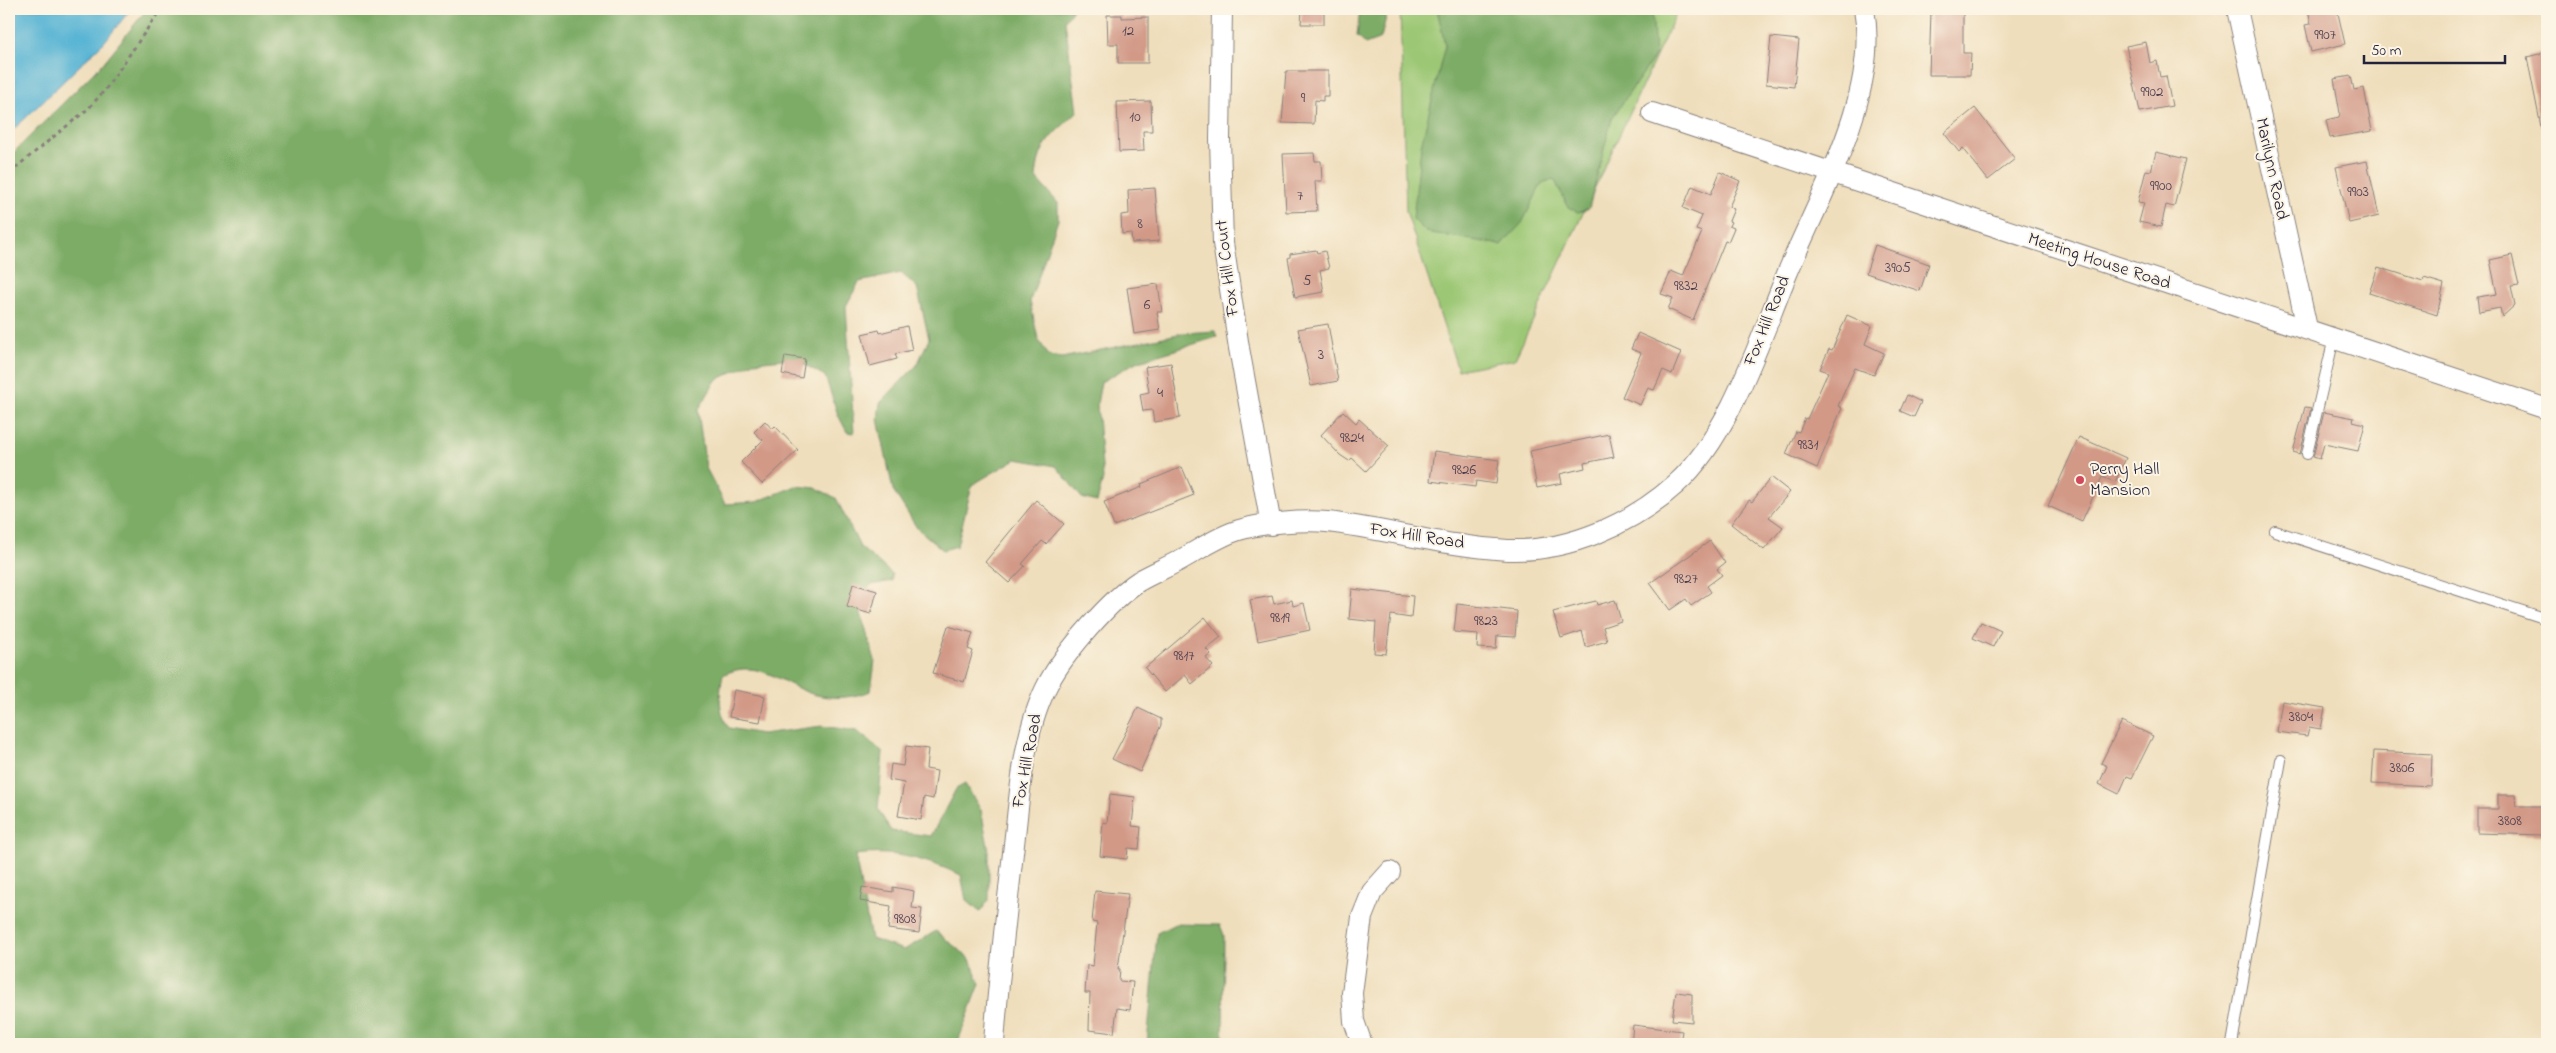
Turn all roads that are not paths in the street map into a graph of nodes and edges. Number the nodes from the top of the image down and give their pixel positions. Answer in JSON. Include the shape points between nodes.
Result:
{"nodes":[{"id":1,"x":1222,"y":9,"type":"edge"},
{"id":2,"x":1864,"y":9,"type":"edge"},
{"id":3,"x":2237,"y":9,"type":"edge"},
{"id":4,"x":1652,"y":113,"type":"dead end"},
{"id":5,"x":1832,"y":173,"type":"junction"},
{"id":6,"x":2307,"y":328,"type":"junction"},
{"id":7,"x":2334,"y":338,"type":"junction"},
{"id":8,"x":2547,"y":409,"type":"edge"},
{"id":9,"x":2307,"y":454,"type":"dead end"},
{"id":10,"x":1272,"y":525,"type":"junction"},
{"id":11,"x":2275,"y":531,"type":"dead end"},
{"id":12,"x":2547,"y":618,"type":"edge"},
{"id":13,"x":2281,"y":760,"type":"dead end"},
{"id":14,"x":1390,"y":872,"type":"dead end"},
{"id":15,"x":994,"y":1044,"type":"edge"},
{"id":16,"x":1362,"y":1044,"type":"edge"},
{"id":17,"x":2232,"y":1044,"type":"edge"}],
"edges":[{"from":1,"to":10,"type":"street","name":"Fox Hill Court","via":[[1220,139],[1223,243],[1238,348]]},
{"from":2,"to":5,"type":"street","name":"Fox Hill Road","via":[[1867,49],[1861,88]]},
{"from":3,"to":6,"type":"street","name":"Marilynn Road"},
{"from":4,"to":5,"type":"street","name":"Meeting House Road"},
{"from":5,"to":6,"type":"street","name":"Meeting House Road"},
{"from":5,"to":10,"type":"street","name":"Fox Hill Road","via":[[1748,368],[1708,445],[1693,468],[1676,485],[1633,516],[1597,533],[1536,549],[1477,546],[1322,522]]},
{"from":6,"to":7,"type":"street","name":"Meeting House Road"},
{"from":7,"to":8,"type":"street","name":"Meeting House Road"},
{"from":7,"to":9,"type":"lane"},
{"from":10,"to":15,"type":"street","name":"Fox Hill Road","via":[[1239,530],[1136,583],[1092,624],[1050,680],[1038,706],[1020,799]]},
{"from":11,"to":12,"type":"lane"},
{"from":13,"to":17,"type":"lane"},
{"from":14,"to":16,"type":"street","via":[[1372,892],[1362,917],[1352,993],[1354,1021]]}]}
